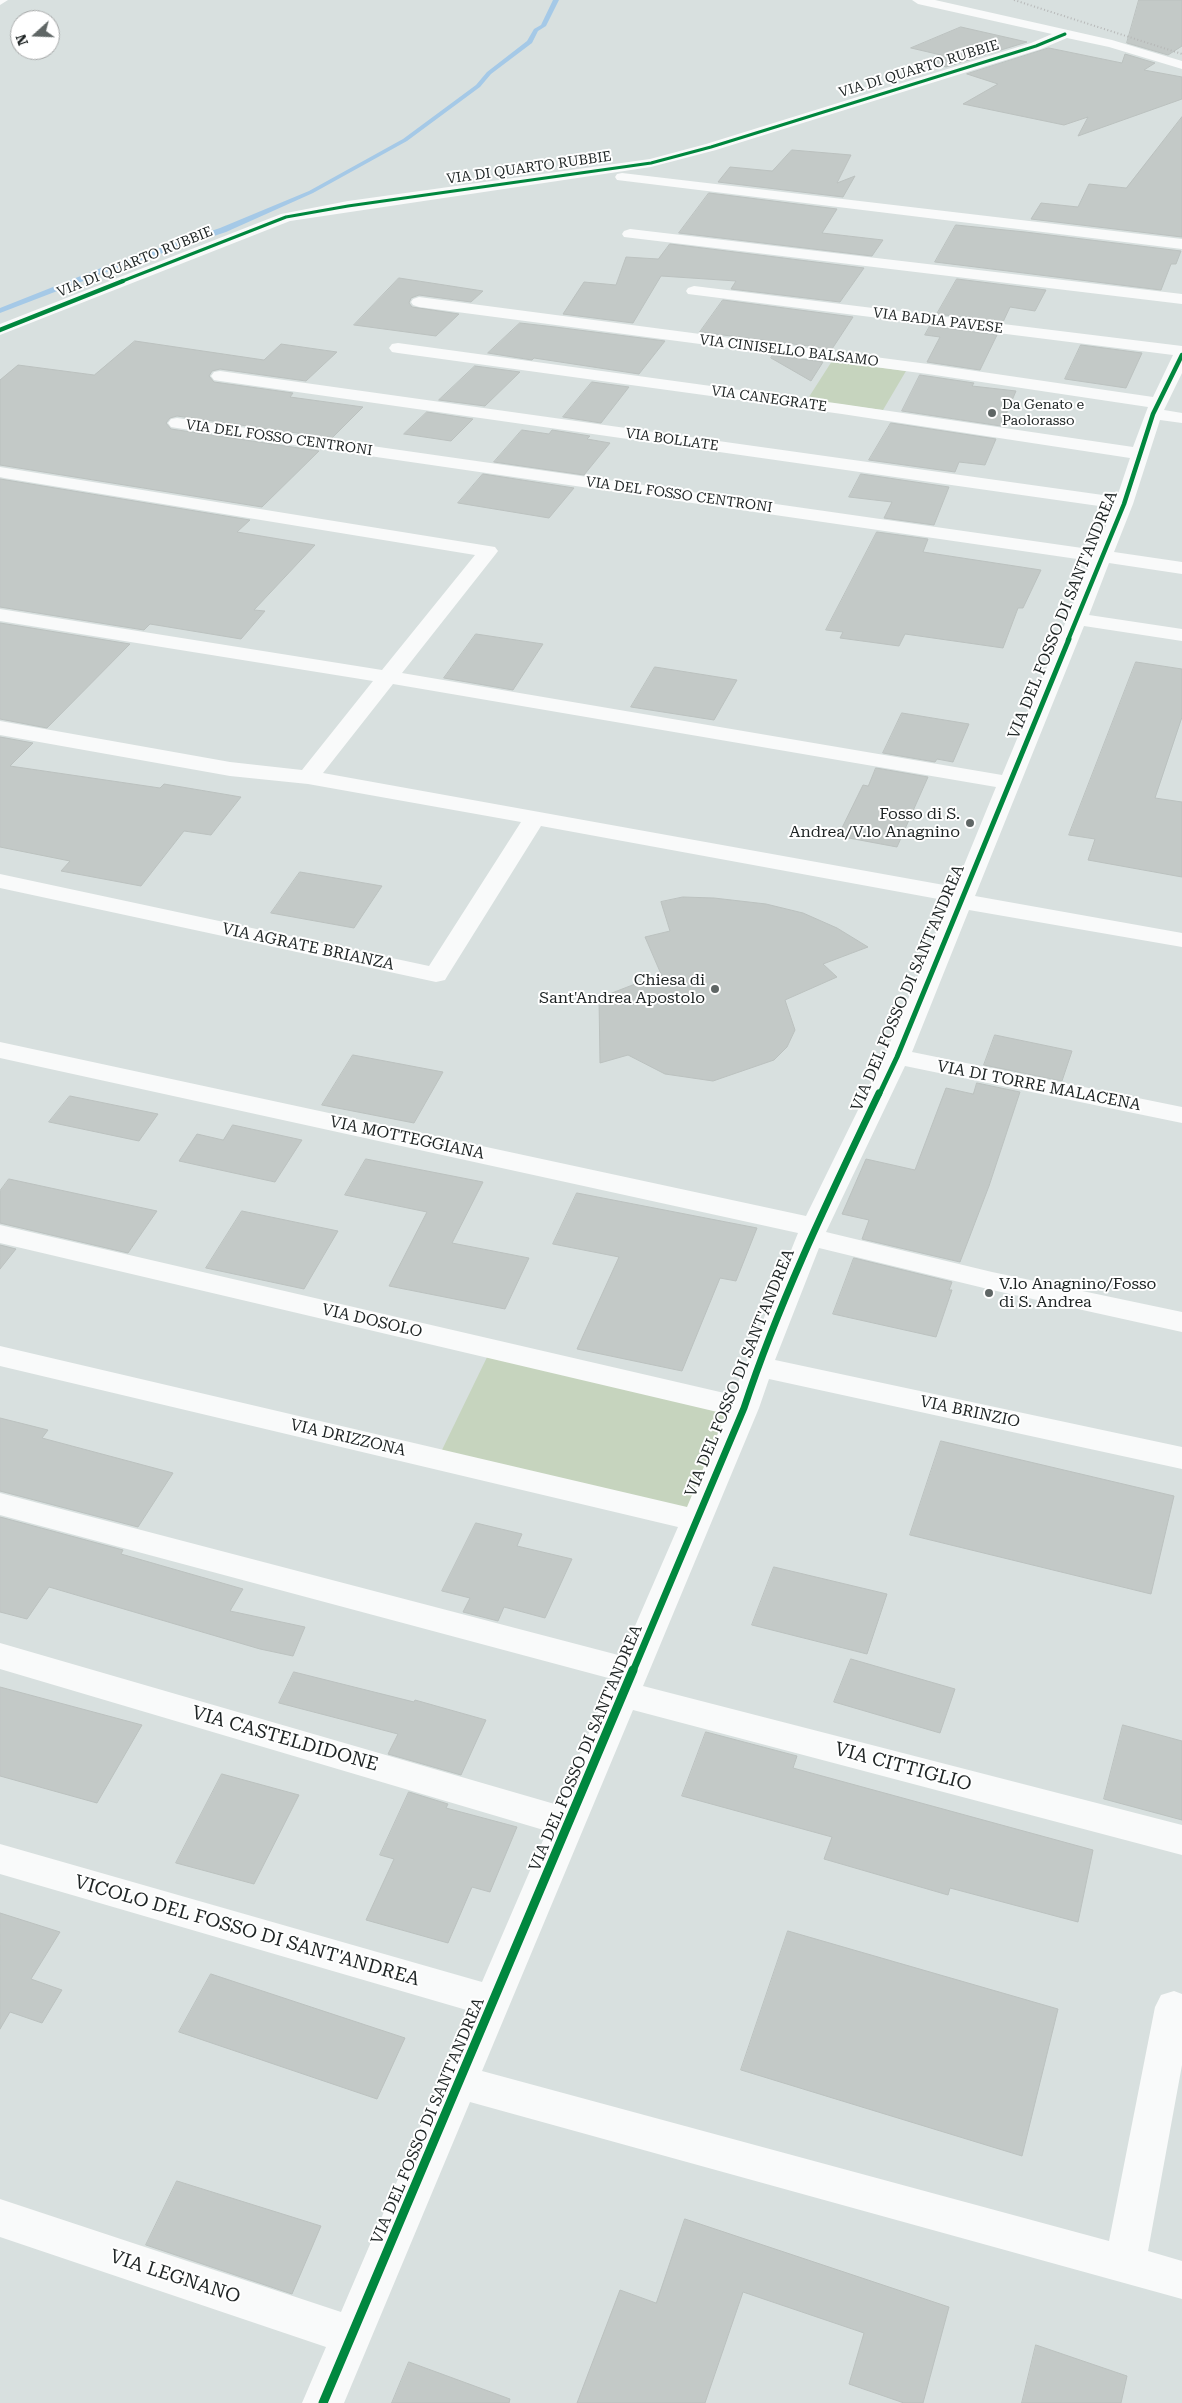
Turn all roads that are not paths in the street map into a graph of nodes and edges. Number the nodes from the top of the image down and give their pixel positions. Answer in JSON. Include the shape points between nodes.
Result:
{"nodes":[{"id":1,"x":918,"y":0,"type":"edge"},
{"id":2,"x":1065,"y":34,"type":"junction"},
{"id":3,"x":1182,"y":65,"type":"edge"},
{"id":4,"x":588,"y":173,"type":"junction"},
{"id":5,"x":630,"y":234,"type":"dead end"},
{"id":6,"x":1182,"y":244,"type":"edge"},
{"id":7,"x":694,"y":291,"type":"dead end"},
{"id":8,"x":1182,"y":299,"type":"edge"},
{"id":9,"x":419,"y":302,"type":"dead end"},
{"id":10,"x":0,"y":330,"type":"edge"},
{"id":11,"x":398,"y":348,"type":"dead end"},
{"id":12,"x":1180,"y":361,"type":"edge"},
{"id":13,"x":220,"y":376,"type":"dead end"},
{"id":14,"x":1155,"y":408,"type":"junction"},
{"id":15,"x":1182,"y":418,"type":"edge"},
{"id":16,"x":177,"y":423,"type":"dead end"},
{"id":17,"x":1140,"y":454,"type":"junction"},
{"id":18,"x":4,"y":472,"type":"dead end"},
{"id":19,"x":1124,"y":504,"type":"junction"},
{"id":20,"x":1103,"y":556,"type":"junction"},
{"id":21,"x":1182,"y":568,"type":"edge"},
{"id":22,"x":0,"y":615,"type":"edge"},
{"id":23,"x":1077,"y":619,"type":"junction"},
{"id":24,"x":1182,"y":635,"type":"edge"},
{"id":25,"x":388,"y":678,"type":"junction"},
{"id":26,"x":0,"y":728,"type":"edge"},
{"id":27,"x":308,"y":777,"type":"junction"},
{"id":28,"x":1010,"y":784,"type":"junction"},
{"id":29,"x":535,"y":818,"type":"junction"},
{"id":30,"x":0,"y":881,"type":"edge"},
{"id":31,"x":962,"y":899,"type":"junction"},
{"id":32,"x":1182,"y":940,"type":"edge"},
{"id":33,"x":0,"y":1050,"type":"edge"},
{"id":34,"x":897,"y":1057,"type":"junction"},
{"id":35,"x":1182,"y":1114,"type":"edge"},
{"id":36,"x":812,"y":1232,"type":"junction"},
{"id":37,"x":0,"y":1234,"type":"edge"},
{"id":38,"x":1182,"y":1322,"type":"edge"},
{"id":39,"x":0,"y":1356,"type":"edge"},
{"id":40,"x":758,"y":1366,"type":"junction"},
{"id":41,"x":744,"y":1408,"type":"junction"},
{"id":42,"x":1182,"y":1458,"type":"edge"},
{"id":43,"x":0,"y":1504,"type":"edge"},
{"id":44,"x":695,"y":1520,"type":"junction"},
{"id":45,"x":0,"y":1656,"type":"edge"},
{"id":46,"x":629,"y":1683,"type":"junction"},
{"id":47,"x":570,"y":1823,"type":"junction"},
{"id":48,"x":1182,"y":1840,"type":"edge"},
{"id":49,"x":0,"y":1859,"type":"edge"},
{"id":50,"x":494,"y":2002,"type":"junction"},
{"id":51,"x":1182,"y":2010,"type":"edge"},
{"id":52,"x":459,"y":2082,"type":"junction"},
{"id":53,"x":0,"y":2218,"type":"edge"},
{"id":54,"x":1125,"y":2265,"type":"junction"},
{"id":55,"x":1182,"y":2280,"type":"edge"},
{"id":56,"x":351,"y":2335,"type":"junction"},
{"id":57,"x":323,"y":2403,"type":"edge"}],
"edges":[{"from":1,"to":2,"type":"street"},
{"from":2,"to":3,"type":"street"},
{"from":2,"to":4,"type":"street","name":"VIA DI QUARTO RUBBIE","via":[[1036,46],[711,147],[651,163]]},
{"from":4,"to":6,"type":"street"},
{"from":4,"to":10,"type":"street","name":"VIA DI QUARTO RUBBIE","via":[[286,217]]},
{"from":5,"to":8,"type":"street"},
{"from":7,"to":12,"type":"street","name":"VIA BADIA PAVESE"},
{"from":9,"to":14,"type":"street","name":"VIA CINISELLO BALSAMO","via":[[928,369]]},
{"from":11,"to":17,"type":"street","name":"VIA CANEGRATE"},
{"from":12,"to":14,"type":"street","name":"VIA DEL FOSSO DI SANT'ANDREA"},
{"from":13,"to":19,"type":"street","name":"VIA BOLLATE"},
{"from":14,"to":15,"type":"street","name":"VIA CINISELLO BALSAMO"},
{"from":14,"to":17,"type":"street","name":"VIA DEL FOSSO DI SANT'ANDREA"},
{"from":16,"to":20,"type":"street","name":"VIA DEL FOSSO CENTRONI"},
{"from":17,"to":19,"type":"street","name":"VIA DEL FOSSO DI SANT'ANDREA"},
{"from":18,"to":25,"type":"street","via":[[488,551]]},
{"from":19,"to":20,"type":"street","name":"VIA DEL FOSSO DI SANT'ANDREA"},
{"from":20,"to":21,"type":"street","name":"VIA DEL FOSSO CENTRONI"},
{"from":20,"to":23,"type":"street","name":"VIA DEL FOSSO DI SANT'ANDREA"},
{"from":22,"to":25,"type":"street"},
{"from":23,"to":24,"type":"street"},
{"from":23,"to":28,"type":"street","name":"VIA DEL FOSSO DI SANT'ANDREA"},
{"from":25,"to":27,"type":"street"},
{"from":25,"to":28,"type":"street"},
{"from":26,"to":27,"type":"street","via":[[230,768]]},
{"from":27,"to":29,"type":"street"},
{"from":28,"to":31,"type":"street","name":"VIA DEL FOSSO DI SANT'ANDREA"},
{"from":29,"to":30,"type":"street","name":"VIA AGRATE BRIANZA","via":[[436,974]]},
{"from":29,"to":31,"type":"street"},
{"from":31,"to":32,"type":"street"},
{"from":31,"to":34,"type":"street","name":"VIA DEL FOSSO DI SANT'ANDREA"},
{"from":33,"to":36,"type":"street","name":"VIA MOTTEGGIANA"},
{"from":34,"to":35,"type":"street","name":"VIA DI TORRE MALACENA"},
{"from":34,"to":36,"type":"street","name":"VIA DEL FOSSO DI SANT'ANDREA"},
{"from":36,"to":38,"type":"street","name":"VIA MOTTEGGIANA","via":[[992,1281]]},
{"from":36,"to":40,"type":"street","name":"VIA DEL FOSSO DI SANT'ANDREA"},
{"from":37,"to":41,"type":"street","name":"VIA DOSOLO"},
{"from":39,"to":44,"type":"street","name":"VIA DRIZZONA"},
{"from":40,"to":41,"type":"street","name":"VIA DEL FOSSO DI SANT'ANDREA"},
{"from":40,"to":42,"type":"street","name":"VIA BRINZIO"},
{"from":41,"to":44,"type":"street","name":"VIA DEL FOSSO DI SANT'ANDREA"},
{"from":43,"to":46,"type":"street","name":"VIA CITTIGLIO"},
{"from":44,"to":46,"type":"street","name":"VIA DEL FOSSO DI SANT'ANDREA"},
{"from":45,"to":47,"type":"street","name":"VIA CASTELDIDONE"},
{"from":46,"to":47,"type":"street","name":"VIA DEL FOSSO DI SANT'ANDREA"},
{"from":46,"to":48,"type":"street","name":"VIA CITTIGLIO"},
{"from":47,"to":50,"type":"street","name":"VIA DEL FOSSO DI SANT'ANDREA"},
{"from":49,"to":50,"type":"street","name":"VICOLO DEL FOSSO DI SANT'ANDREA"},
{"from":50,"to":52,"type":"street","name":"VIA DEL FOSSO DI SANT'ANDREA"},
{"from":51,"to":54,"type":"street","via":[[1174,2007]]},
{"from":52,"to":54,"type":"street"},
{"from":52,"to":56,"type":"street","name":"VIA DEL FOSSO DI SANT'ANDREA"},
{"from":53,"to":56,"type":"street","name":"VIA LEGNANO"},
{"from":54,"to":55,"type":"street"},
{"from":56,"to":57,"type":"street","name":"VIA DEL FOSSO DI SANT'ANDREA"}]}
